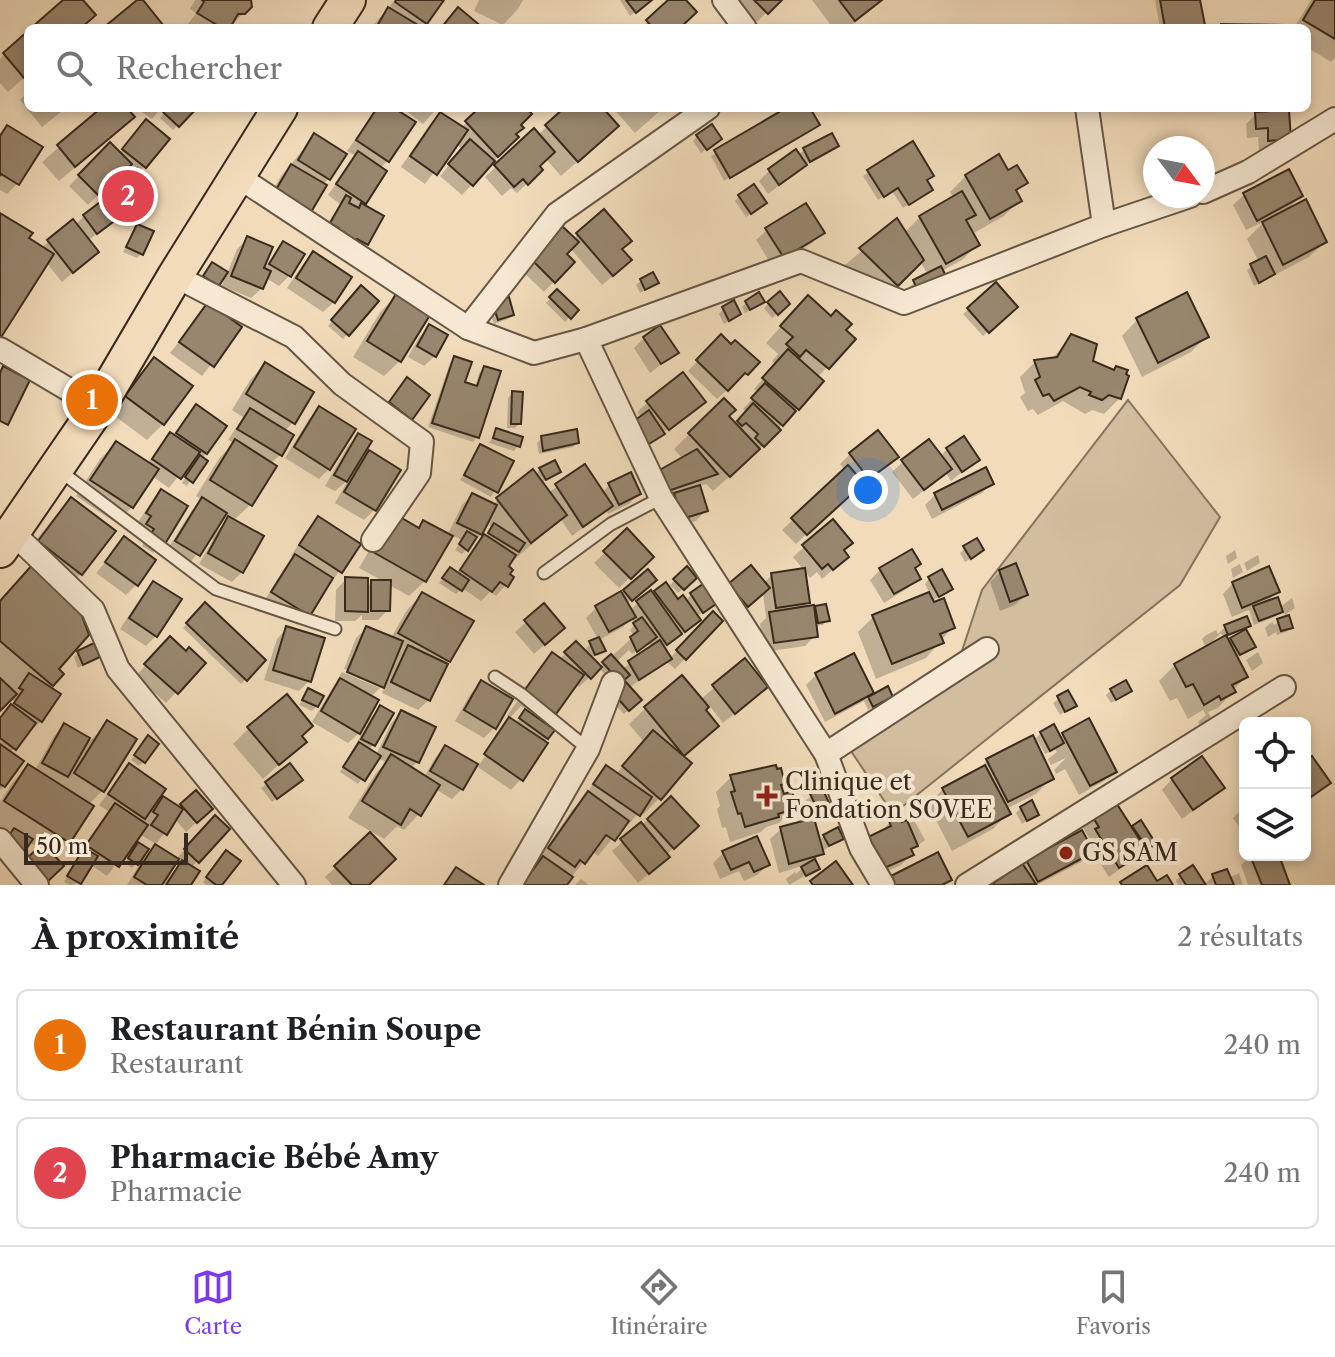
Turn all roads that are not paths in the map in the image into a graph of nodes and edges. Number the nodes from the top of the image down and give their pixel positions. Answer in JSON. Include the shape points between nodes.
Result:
{"nodes":[{"id":1,"x":348,"y":0,"type":"edge"},
{"id":2,"x":724,"y":0,"type":"edge"},
{"id":3,"x":333,"y":24,"type":"edge"},
{"id":4,"x":742,"y":24,"type":"edge"},
{"id":5,"x":277,"y":112,"type":"edge"},
{"id":6,"x":702,"y":112,"type":"edge"},
{"id":7,"x":1088,"y":112,"type":"edge"},
{"id":8,"x":1335,"y":119,"type":"edge"},
{"id":9,"x":237,"y":176,"type":"junction"},
{"id":10,"x":1215,"y":187,"type":"edge"},
{"id":11,"x":1154,"y":208,"type":"edge"},
{"id":12,"x":1104,"y":225,"type":"junction"},
{"id":13,"x":175,"y":276,"type":"junction"},
{"id":14,"x":468,"y":328,"type":"junction"},
{"id":15,"x":586,"y":339,"type":"junction"},
{"id":16,"x":0,"y":349,"type":"edge"},
{"id":17,"x":98,"y":407,"type":"junction"},
{"id":18,"x":56,"y":468,"type":"junction"},
{"id":19,"x":661,"y":498,"type":"junction"},
{"id":20,"x":373,"y":540,"type":"dead end"},
{"id":21,"x":6,"y":541,"type":"edge"},
{"id":22,"x":544,"y":573,"type":"dead end"},
{"id":23,"x":335,"y":629,"type":"dead end"},
{"id":24,"x":987,"y":649,"type":"dead end"},
{"id":25,"x":495,"y":677,"type":"dead end"},
{"id":26,"x":613,"y":683,"type":"dead end"},
{"id":27,"x":1284,"y":687,"type":"dead end"},
{"id":28,"x":588,"y":749,"type":"junction"},
{"id":29,"x":826,"y":754,"type":"junction"},
{"id":30,"x":0,"y":840,"type":"edge"},
{"id":31,"x":37,"y":885,"type":"edge"},
{"id":32,"x":294,"y":885,"type":"edge"},
{"id":33,"x":510,"y":885,"type":"edge"},
{"id":34,"x":883,"y":885,"type":"edge"},
{"id":35,"x":967,"y":885,"type":"edge"}],
"edges":[{"from":1,"to":3,"type":"main road"},
{"from":2,"to":4,"type":"street"},
{"from":5,"to":9,"type":"main road"},
{"from":6,"to":14,"type":"street","via":[[557,214]]},
{"from":7,"to":12,"type":"street"},
{"from":8,"to":10,"type":"street"},
{"from":9,"to":13,"type":"main road"},
{"from":9,"to":14,"type":"street"},
{"from":11,"to":12,"type":"street"},
{"from":12,"to":15,"type":"street","via":[[904,303],[801,261]]},
{"from":13,"to":17,"type":"main road"},
{"from":13,"to":20,"type":"street","via":[[294,337],[342,384],[422,442],[419,473]]},
{"from":14,"to":15,"type":"street","via":[[534,353]]},
{"from":15,"to":19,"type":"street"},
{"from":16,"to":17,"type":"street"},
{"from":17,"to":18,"type":"main road"},
{"from":18,"to":21,"type":"main road"},
{"from":18,"to":23,"type":"lane","via":[[216,589]]},
{"from":19,"to":22,"type":"lane","via":[[611,524]]},
{"from":19,"to":29,"type":"street"},
{"from":21,"to":32,"type":"street","via":[[93,610],[118,669]]},
{"from":24,"to":29,"type":"street"},
{"from":25,"to":28,"type":"lane"},
{"from":26,"to":28,"type":"street"},
{"from":27,"to":35,"type":"street"},
{"from":28,"to":33,"type":"street"},
{"from":29,"to":34,"type":"street","via":[[861,848]]},
{"from":30,"to":31,"type":"street"}]}
